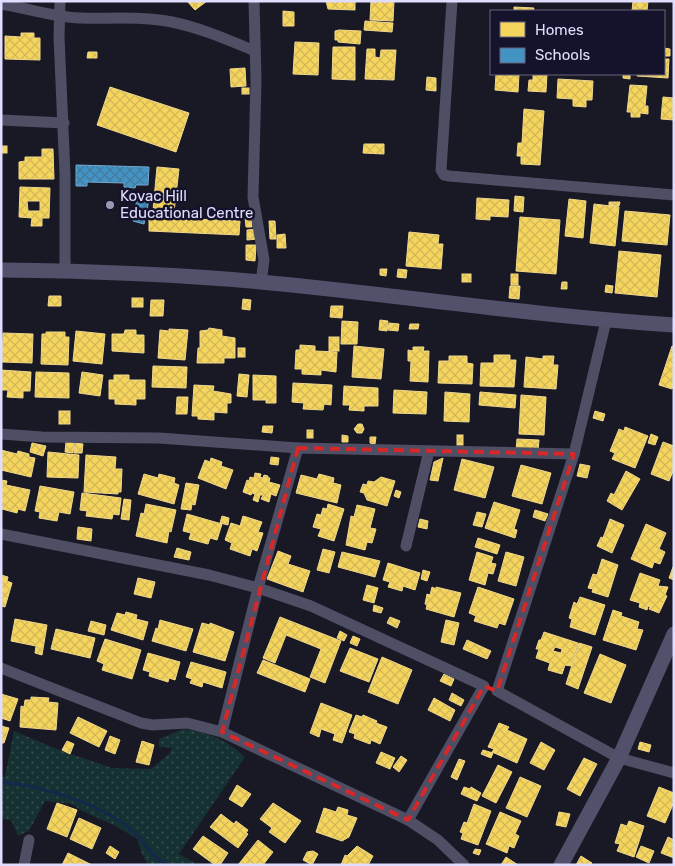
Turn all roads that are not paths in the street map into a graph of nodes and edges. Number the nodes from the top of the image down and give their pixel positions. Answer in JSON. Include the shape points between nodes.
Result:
{"nodes":[{"id":1,"x":60,"y":1,"type":"edge"},
{"id":2,"x":254,"y":1,"type":"edge"},
{"id":3,"x":452,"y":1,"type":"edge"},
{"id":4,"x":1,"y":4,"type":"edge"},
{"id":5,"x":58,"y":16,"type":"junction"},
{"id":6,"x":255,"y":52,"type":"junction"},
{"id":7,"x":1,"y":120,"type":"edge"},
{"id":8,"x":64,"y":123,"type":"junction"},
{"id":9,"x":674,"y":195,"type":"edge"},
{"id":10,"x":1,"y":270,"type":"edge"},
{"id":11,"x":65,"y":271,"type":"junction"},
{"id":12,"x":261,"y":282,"type":"junction"},
{"id":13,"x":606,"y":321,"type":"junction"},
{"id":14,"x":674,"y":325,"type":"edge"},
{"id":15,"x":1,"y":434,"type":"edge"},
{"id":16,"x":298,"y":448,"type":"junction"},
{"id":17,"x":429,"y":451,"type":"junction"},
{"id":18,"x":574,"y":454,"type":"junction"},
{"id":19,"x":1,"y":534,"type":"edge"},
{"id":20,"x":406,"y":546,"type":"dead end"},
{"id":21,"x":258,"y":588,"type":"junction"},
{"id":22,"x":674,"y":634,"type":"edge"},
{"id":23,"x":1,"y":668,"type":"edge"},
{"id":24,"x":484,"y":686,"type":"junction"},
{"id":25,"x":497,"y":690,"type":"junction"},
{"id":26,"x":222,"y":732,"type":"junction"},
{"id":27,"x":619,"y":758,"type":"junction"},
{"id":28,"x":674,"y":773,"type":"edge"},
{"id":29,"x":408,"y":820,"type":"junction"},
{"id":30,"x":29,"y":840,"type":"dead end"},
{"id":31,"x":24,"y":865,"type":"edge"},
{"id":32,"x":464,"y":865,"type":"edge"},
{"id":33,"x":561,"y":865,"type":"edge"}],
"edges":[{"from":1,"to":5,"type":"street"},
{"from":2,"to":6,"type":"street"},
{"from":3,"to":9,"type":"street","via":[[441,170],[444,174]]},
{"from":4,"to":5,"type":"street"},
{"from":5,"to":6,"type":"street","via":[[171,22],[205,30]]},
{"from":5,"to":8,"type":"street"},
{"from":6,"to":12,"type":"street","via":[[252,197],[264,260]]},
{"from":7,"to":8,"type":"street"},
{"from":8,"to":11,"type":"street"},
{"from":10,"to":11,"type":"street"},
{"from":11,"to":12,"type":"street"},
{"from":12,"to":13,"type":"street"},
{"from":13,"to":14,"type":"street"},
{"from":13,"to":18,"type":"street"},
{"from":15,"to":16,"type":"street","via":[[42,438],[158,438]]},
{"from":16,"to":17,"type":"street"},
{"from":16,"to":21,"type":"street"},
{"from":17,"to":18,"type":"street"},
{"from":17,"to":20,"type":"street"},
{"from":18,"to":25,"type":"street"},
{"from":19,"to":21,"type":"street","via":[[209,575]]},
{"from":21,"to":24,"type":"street","via":[[311,606]]},
{"from":21,"to":26,"type":"street"},
{"from":22,"to":27,"type":"street"},
{"from":23,"to":26,"type":"street","via":[[141,723],[188,723]]},
{"from":24,"to":25,"type":"street"},
{"from":24,"to":29,"type":"street"},
{"from":25,"to":27,"type":"street"},
{"from":26,"to":29,"type":"street"},
{"from":27,"to":28,"type":"street"},
{"from":27,"to":33,"type":"street"},
{"from":29,"to":32,"type":"street","via":[[438,840]]},
{"from":30,"to":31,"type":"street"}]}
